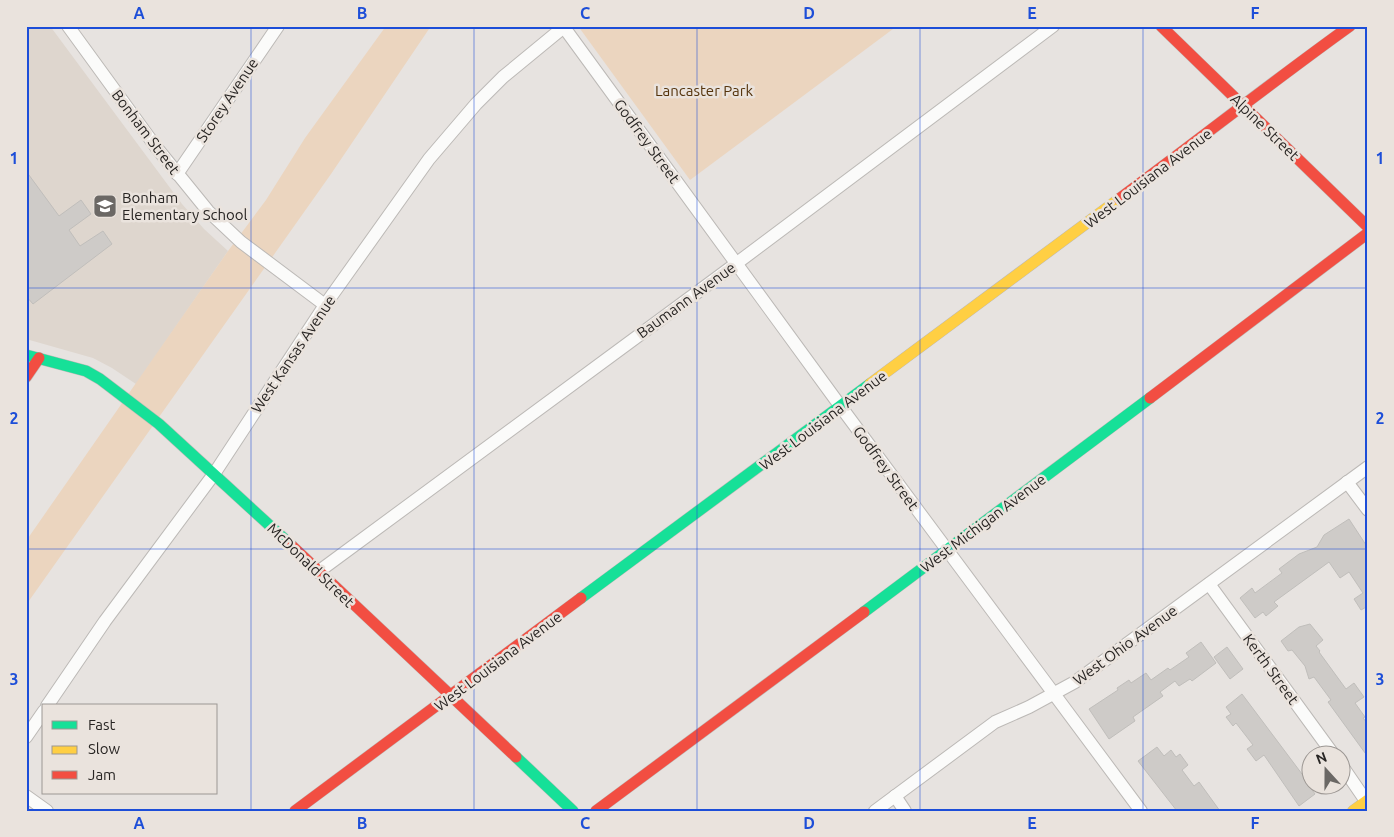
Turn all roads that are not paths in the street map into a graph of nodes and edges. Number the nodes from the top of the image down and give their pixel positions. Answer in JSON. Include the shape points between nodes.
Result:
{"nodes":[{"id":1,"x":68,"y":26,"type":"edge"},
{"id":2,"x":278,"y":26,"type":"edge"},
{"id":3,"x":1053,"y":26,"type":"edge"},
{"id":4,"x":1161,"y":26,"type":"edge"},
{"id":5,"x":1350,"y":26,"type":"edge"},
{"id":6,"x":564,"y":27,"type":"edge"},
{"id":7,"x":1244,"y":106,"type":"junction"},
{"id":8,"x":177,"y":174,"type":"junction"},
{"id":9,"x":1368,"y":227,"type":"edge"},
{"id":10,"x":1368,"y":233,"type":"edge"},
{"id":11,"x":737,"y":263,"type":"junction"},
{"id":12,"x":325,"y":305,"type":"junction"},
{"id":13,"x":26,"y":355,"type":"edge"},
{"id":14,"x":39,"y":358,"type":"junction"},
{"id":15,"x":26,"y":377,"type":"edge"},
{"id":16,"x":841,"y":407,"type":"junction"},
{"id":17,"x":1368,"y":467,"type":"edge"},
{"id":18,"x":214,"y":474,"type":"junction"},
{"id":19,"x":1347,"y":482,"type":"junction"},
{"id":20,"x":1368,"y":510,"type":"edge"},
{"id":21,"x":947,"y":551,"type":"junction"},
{"id":22,"x":318,"y":572,"type":"junction"},
{"id":23,"x":1209,"y":584,"type":"junction"},
{"id":24,"x":1053,"y":694,"type":"junction"},
{"id":25,"x":450,"y":696,"type":"junction"},
{"id":26,"x":49,"y":704,"type":"edge"},
{"id":27,"x":42,"y":714,"type":"edge"},
{"id":28,"x":26,"y":737,"type":"edge"},
{"id":29,"x":1326,"y":744,"type":"edge"},
{"id":30,"x":1352,"y":780,"type":"edge"},
{"id":31,"x":26,"y":796,"type":"edge"},
{"id":32,"x":894,"y":796,"type":"junction"},
{"id":33,"x":1367,"y":800,"type":"edge"},
{"id":34,"x":47,"y":811,"type":"edge"},
{"id":35,"x":295,"y":811,"type":"edge"},
{"id":36,"x":573,"y":811,"type":"edge"},
{"id":37,"x":596,"y":811,"type":"edge"},
{"id":38,"x":874,"y":811,"type":"edge"},
{"id":39,"x":905,"y":811,"type":"edge"},
{"id":40,"x":1141,"y":811,"type":"edge"},
{"id":41,"x":1353,"y":811,"type":"edge"}],
"edges":[{"from":1,"to":8,"type":"street","name":"Bonham Street"},
{"from":2,"to":8,"type":"street","name":"Storey Avenue"},
{"from":3,"to":11,"type":"street","name":"Baumann Avenue"},
{"from":4,"to":7,"type":"street","name":"Alpine Street"},
{"from":5,"to":7,"type":"street","name":"West Louisiana Avenue"},
{"from":6,"to":11,"type":"street","name":"Godfrey Street"},
{"from":6,"to":12,"type":"street","name":"West Kansas Avenue","via":[[502,77],[434,152]]},
{"from":7,"to":9,"type":"street","name":"Alpine Street"},
{"from":7,"to":16,"type":"street","name":"West Louisiana Avenue"},
{"from":8,"to":12,"type":"street","name":"Bonham Street","via":[[236,238]]},
{"from":10,"to":21,"type":"street","name":"West Michigan Avenue"},
{"from":11,"to":16,"type":"street","name":"Godfrey Street"},
{"from":11,"to":22,"type":"street","name":"Baumann Avenue"},
{"from":12,"to":18,"type":"street","name":"West Kansas Avenue"},
{"from":13,"to":14,"type":"street","name":"McDonald Street"},
{"from":14,"to":15,"type":"street"},
{"from":14,"to":18,"type":"street","name":"McDonald Street","via":[[75,367],[100,379],[160,424]]},
{"from":16,"to":21,"type":"street","name":"Godfrey Street"},
{"from":16,"to":25,"type":"street","name":"West Louisiana Avenue"},
{"from":17,"to":19,"type":"street","name":"West Ohio Avenue"},
{"from":18,"to":22,"type":"street","name":"McDonald Street"},
{"from":18,"to":26,"type":"street","name":"West Kansas Avenue","via":[[105,621]]},
{"from":19,"to":20,"type":"street"},
{"from":19,"to":23,"type":"street","name":"West Ohio Avenue"},
{"from":21,"to":24,"type":"street","name":"Godfrey Street"},
{"from":21,"to":37,"type":"street","name":"West Michigan Avenue"},
{"from":22,"to":25,"type":"street","name":"McDonald Street"},
{"from":23,"to":24,"type":"street","name":"West Ohio Avenue","via":[[1075,682]]},
{"from":23,"to":29,"type":"street","name":"Kerth Street"},
{"from":24,"to":32,"type":"street","name":"West Ohio Avenue","via":[[995,722]]},
{"from":24,"to":40,"type":"street","name":"Godfrey Street"},
{"from":25,"to":35,"type":"street","name":"West Louisiana Avenue"},
{"from":25,"to":36,"type":"street","name":"McDonald Street"},
{"from":27,"to":28,"type":"street"},
{"from":30,"to":33,"type":"street"},
{"from":31,"to":34,"type":"street"},
{"from":32,"to":38,"type":"street","name":"West Ohio Avenue"},
{"from":32,"to":39,"type":"street"},
{"from":33,"to":41,"type":"street"}]}
